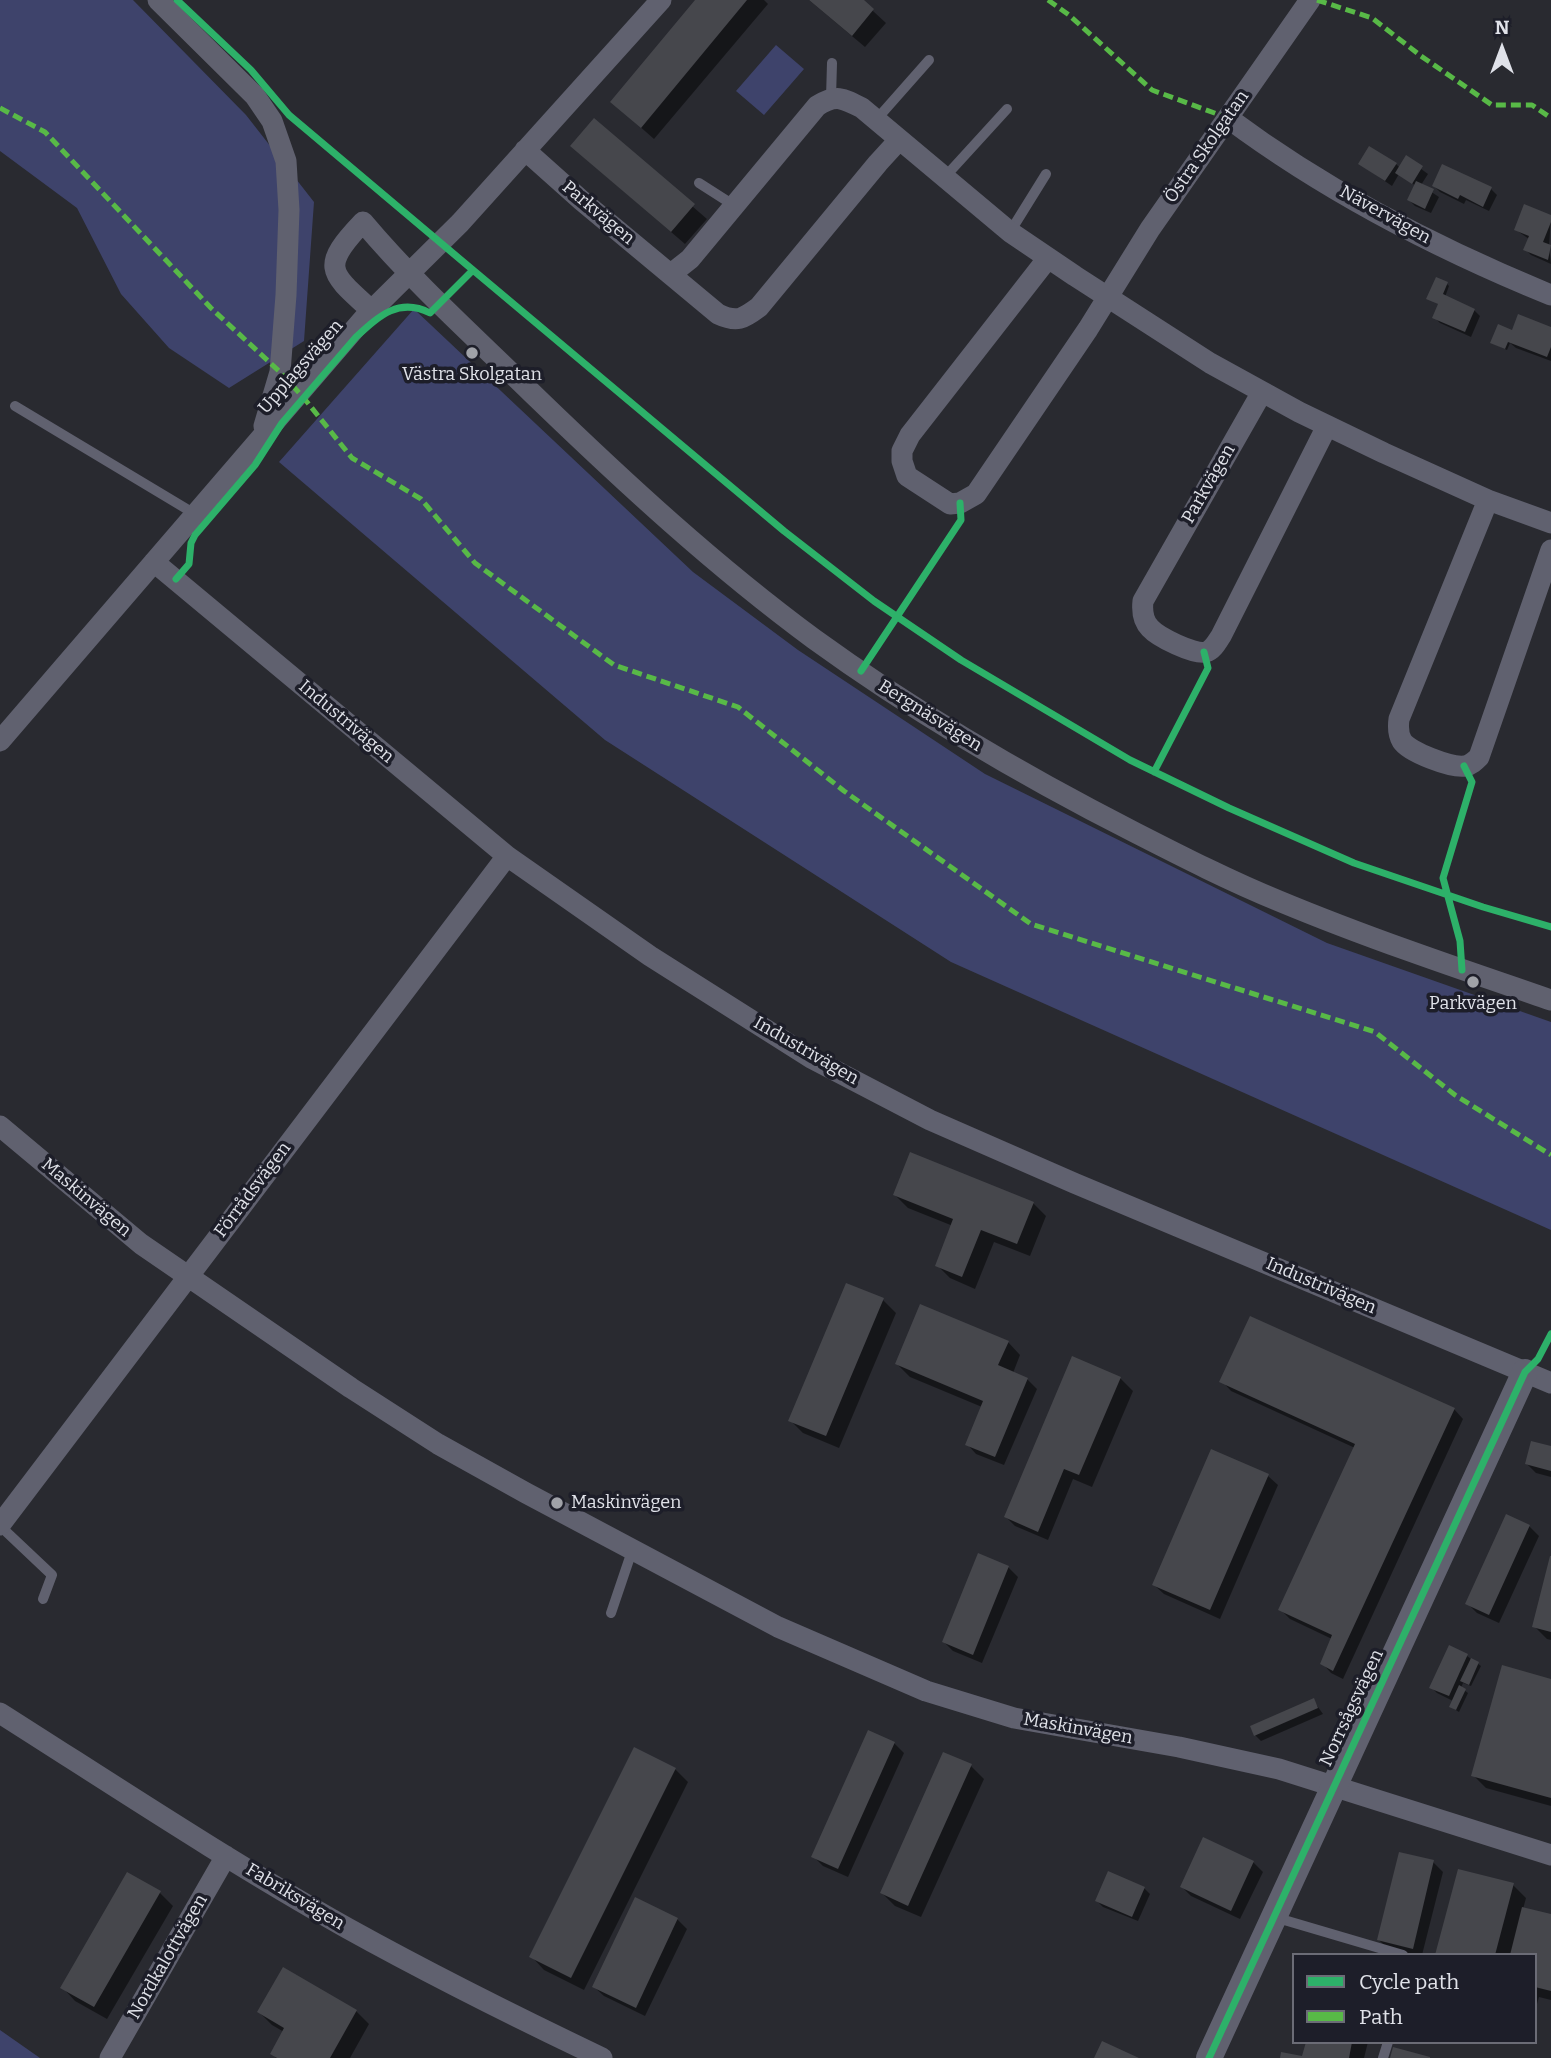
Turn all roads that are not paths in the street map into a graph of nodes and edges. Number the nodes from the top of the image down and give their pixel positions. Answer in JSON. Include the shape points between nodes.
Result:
{"nodes":[{"id":1,"x":158,"y":0,"type":"edge"},
{"id":2,"x":661,"y":0,"type":"edge"},
{"id":3,"x":1310,"y":0,"type":"edge"},
{"id":4,"x":929,"y":60,"type":"dead end"},
{"id":5,"x":832,"y":63,"type":"dead end"},
{"id":6,"x":831,"y":98,"type":"junction"},
{"id":7,"x":1007,"y":109,"type":"dead end"},
{"id":8,"x":1228,"y":118,"type":"junction"},
{"id":9,"x":876,"y":120,"type":"junction"},
{"id":10,"x":899,"y":140,"type":"junction"},
{"id":11,"x":525,"y":150,"type":"junction"},
{"id":12,"x":1046,"y":174,"type":"dead end"},
{"id":13,"x":944,"y":178,"type":"junction"},
{"id":14,"x":699,"y":183,"type":"dead end"},
{"id":15,"x":735,"y":206,"type":"junction"},
{"id":16,"x":1010,"y":232,"type":"junction"},
{"id":17,"x":1048,"y":258,"type":"junction"},
{"id":18,"x":409,"y":273,"type":"junction"},
{"id":19,"x":671,"y":274,"type":"junction"},
{"id":20,"x":1551,"y":295,"type":"edge"},
{"id":21,"x":1108,"y":296,"type":"junction"},
{"id":22,"x":371,"y":310,"type":"junction"},
{"id":23,"x":1262,"y":392,"type":"junction"},
{"id":24,"x":15,"y":406,"type":"dead end"},
{"id":25,"x":1327,"y":426,"type":"junction"},
{"id":26,"x":256,"y":444,"type":"junction"},
{"id":27,"x":1488,"y":500,"type":"junction"},
{"id":28,"x":195,"y":514,"type":"junction"},
{"id":29,"x":1551,"y":523,"type":"edge"},
{"id":30,"x":1551,"y":550,"type":"edge"},
{"id":31,"x":154,"y":562,"type":"junction"},
{"id":32,"x":0,"y":741,"type":"edge"},
{"id":33,"x":507,"y":856,"type":"junction"},
{"id":34,"x":1551,"y":1000,"type":"edge"},
{"id":35,"x":0,"y":1126,"type":"edge"},
{"id":36,"x":187,"y":1277,"type":"junction"},
{"id":37,"x":1525,"y":1372,"type":"junction"},
{"id":38,"x":1551,"y":1383,"type":"edge"},
{"id":39,"x":0,"y":1526,"type":"edge"},
{"id":40,"x":632,"y":1551,"type":"junction"},
{"id":41,"x":43,"y":1599,"type":"dead end"},
{"id":42,"x":611,"y":1613,"type":"dead end"},
{"id":43,"x":0,"y":1713,"type":"edge"},
{"id":44,"x":1334,"y":1786,"type":"junction"},
{"id":45,"x":1551,"y":1855,"type":"edge"},
{"id":46,"x":226,"y":1856,"type":"junction"},
{"id":47,"x":1274,"y":1917,"type":"junction"},
{"id":48,"x":1396,"y":1953,"type":"edge"},
{"id":49,"x":110,"y":2058,"type":"edge"},
{"id":50,"x":602,"y":2058,"type":"edge"},
{"id":51,"x":1209,"y":2058,"type":"edge"}],
"edges":[{"from":1,"to":26,"type":"street","name":"Upplagsvägen","via":[[255,96],[272,121],[286,161],[289,222],[280,377]]},
{"from":2,"to":11,"type":"street"},
{"from":3,"to":8,"type":"street","name":"Östra Skolgatan"},
{"from":4,"to":9,"type":"lane"},
{"from":5,"to":6,"type":"lane"},
{"from":6,"to":9,"type":"street","via":[[845,99]]},
{"from":6,"to":15,"type":"street","via":[[817,106]]},
{"from":7,"to":13,"type":"lane"},
{"from":8,"to":20,"type":"street","name":"Nävervägen","via":[[1361,203],[1444,248]]},
{"from":8,"to":21,"type":"street","name":"Östra Skolgatan"},
{"from":9,"to":10,"type":"street"},
{"from":10,"to":13,"type":"street"},
{"from":10,"to":19,"type":"street","name":"Parkvägen","via":[[759,307],[745,317],[730,320],[718,314]]},
{"from":11,"to":18,"type":"street"},
{"from":11,"to":19,"type":"street","name":"Parkvägen"},
{"from":12,"to":16,"type":"lane"},
{"from":13,"to":16,"type":"street"},
{"from":14,"to":15,"type":"lane"},
{"from":15,"to":19,"type":"street","via":[[690,259]]},
{"from":16,"to":17,"type":"street"},
{"from":17,"to":21,"type":"street"},
{"from":17,"to":21,"type":"street","via":[[902,451],[907,476],[950,504],[976,494]]},
{"from":18,"to":22,"type":"street"},
{"from":18,"to":22,"type":"street","name":"Bergnäsvägen","via":[[363,222],[341,247],[334,269]]},
{"from":18,"to":34,"type":"street","name":"Bergnäsvägen","via":[[597,456],[721,566],[814,639],[906,702],[1086,808],[1201,866],[1347,928]]},
{"from":21,"to":23,"type":"street"},
{"from":22,"to":26,"type":"street","name":"Upplagsvägen"},
{"from":23,"to":25,"type":"street"},
{"from":23,"to":25,"type":"street","name":"Parkvägen","via":[[1143,601],[1149,627],[1185,648],[1211,650],[1221,636]]},
{"from":24,"to":28,"type":"lane"},
{"from":25,"to":27,"type":"street"},
{"from":26,"to":28,"type":"street","name":"Upplagsvägen"},
{"from":27,"to":29,"type":"street"},
{"from":27,"to":30,"type":"street","via":[[1399,719],[1400,735],[1410,749],[1464,766],[1479,757]]},
{"from":28,"to":31,"type":"street","name":"Upplagsvägen"},
{"from":31,"to":32,"type":"street","name":"Upplagsvägen"},
{"from":31,"to":33,"type":"street","name":"Industrivägen"},
{"from":33,"to":36,"type":"street","name":"Förrådsvägen"},
{"from":33,"to":37,"type":"street","name":"Industrivägen","via":[[650,956],[811,1058],[930,1120]]},
{"from":35,"to":36,"type":"street","name":"Maskinvägen"},
{"from":36,"to":39,"type":"street","name":"Förrådsvägen"},
{"from":36,"to":40,"type":"street","name":"Maskinvägen","via":[[439,1444]]},
{"from":37,"to":38,"type":"street","name":"Industrivägen"},
{"from":37,"to":44,"type":"street","name":"Norrsågsvägen"},
{"from":39,"to":41,"type":"lane","via":[[52,1575]]},
{"from":40,"to":42,"type":"lane"},
{"from":40,"to":44,"type":"street","name":"Maskinvägen","via":[[778,1627],[926,1691],[1014,1718],[1180,1747]]},
{"from":43,"to":46,"type":"street","name":"Fabriksvägen"},
{"from":44,"to":45,"type":"street","name":"Maskinvägen"},
{"from":44,"to":47,"type":"street","name":"Norrsågsvägen"},
{"from":46,"to":49,"type":"street","name":"Nordkalottvägen"},
{"from":46,"to":50,"type":"street","name":"Fabriksvägen","via":[[347,1928]]},
{"from":47,"to":48,"type":"lane"},
{"from":47,"to":51,"type":"street","name":"Norrsågsvägen"}]}
